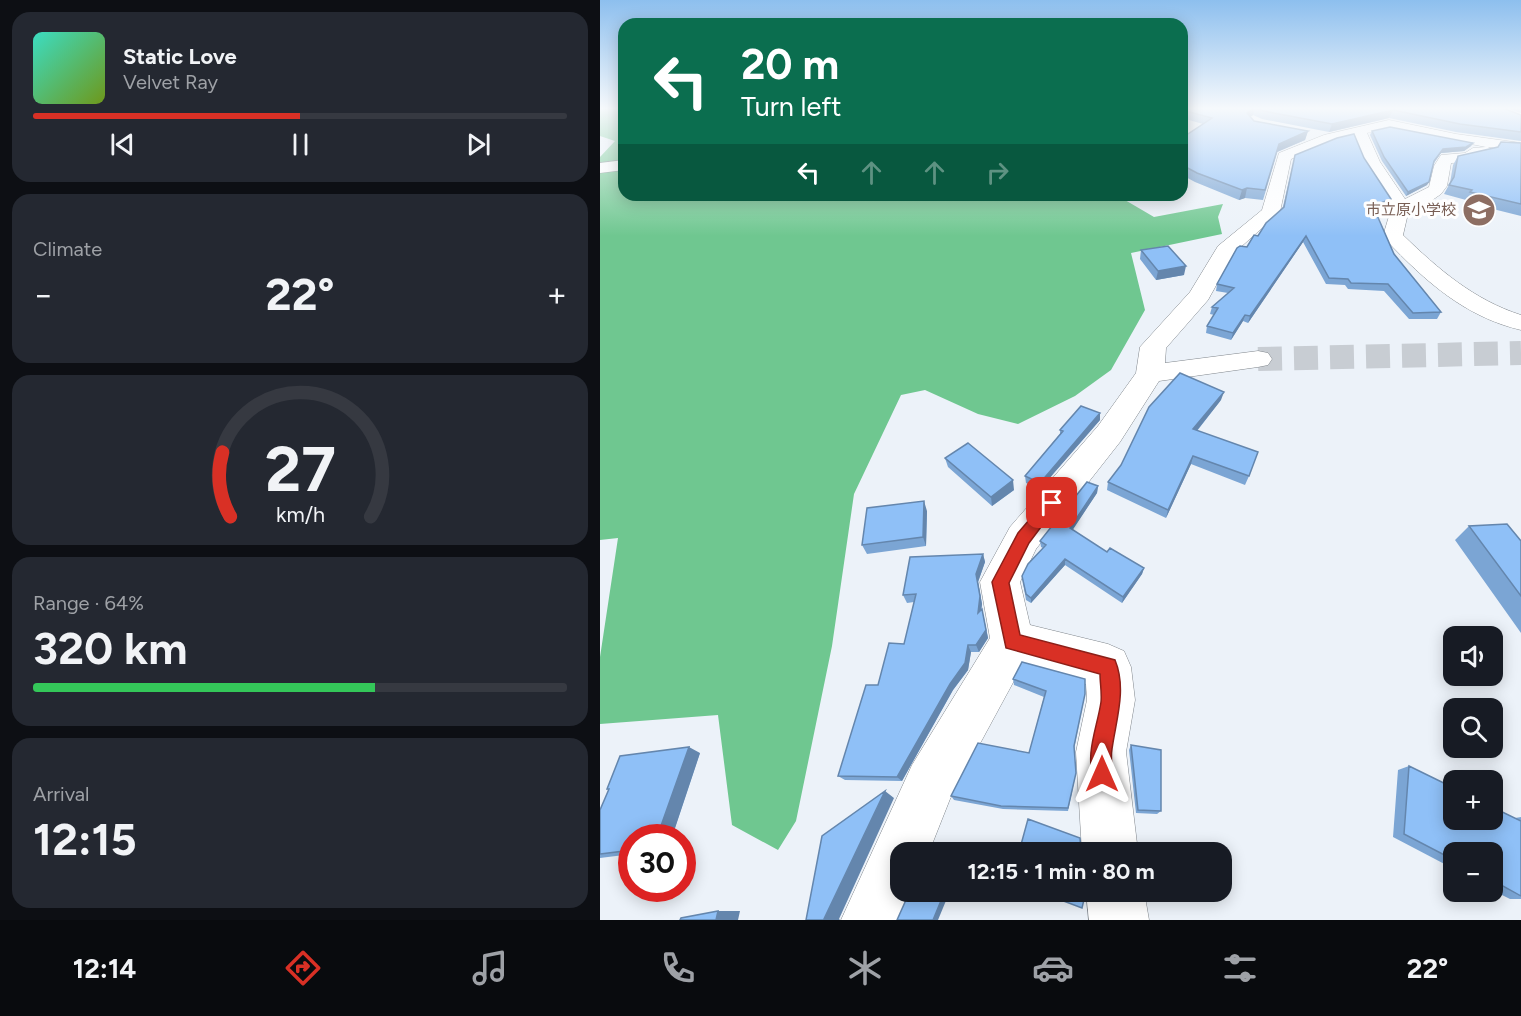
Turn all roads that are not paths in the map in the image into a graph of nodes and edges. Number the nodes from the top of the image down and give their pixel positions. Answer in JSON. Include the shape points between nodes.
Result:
{"nodes":[{"id":1,"x":1295,"y":151,"type":"edge"},
{"id":2,"x":1355,"y":151,"type":"edge"},
{"id":3,"x":1479,"y":151,"type":"edge"},
{"id":4,"x":618,"y":166,"type":"edge"},
{"id":5,"x":600,"y":168,"type":"edge"},
{"id":6,"x":1401,"y":206,"type":"junction"},
{"id":7,"x":1521,"y":323,"type":"edge"},
{"id":8,"x":1258,"y":359,"type":"tunnel mouth"},
{"id":9,"x":1150,"y":374,"type":"junction"},
{"id":10,"x":1012,"y":642,"type":"junction"},
{"id":11,"x":905,"y":842,"type":"edge"},
{"id":12,"x":1109,"y":842,"type":"edge"},
{"id":13,"x":890,"y":877,"type":"edge"},
{"id":14,"x":1117,"y":902,"type":"edge"},
{"id":15,"x":872,"y":920,"type":"edge"},
{"id":16,"x":1119,"y":920,"type":"edge"}],
"edges":[{"from":1,"to":9,"type":"street","via":[[1284,156],[1271,212],[1225,250],[1200,295],[1153,347]]},
{"from":2,"to":6,"type":"street","via":[[1371,162]]},
{"from":3,"to":6,"type":"street","via":[[1468,158],[1446,158],[1440,167],[1436,192]]},
{"from":4,"to":5,"type":"street"},
{"from":6,"to":7,"type":"street","via":[[1393,236],[1441,284],[1503,318]]},
{"from":8,"to":9,"type":"street"},
{"from":9,"to":10,"type":"street","via":[[1109,434],[1023,538],[1000,582]]},
{"from":10,"to":11,"type":"street","via":[[930,783]]},
{"from":10,"to":12,"type":"street","via":[[1108,667],[1111,700],[1101,752]]},
{"from":13,"to":15,"type":"street"},
{"from":14,"to":16,"type":"street"}]}
